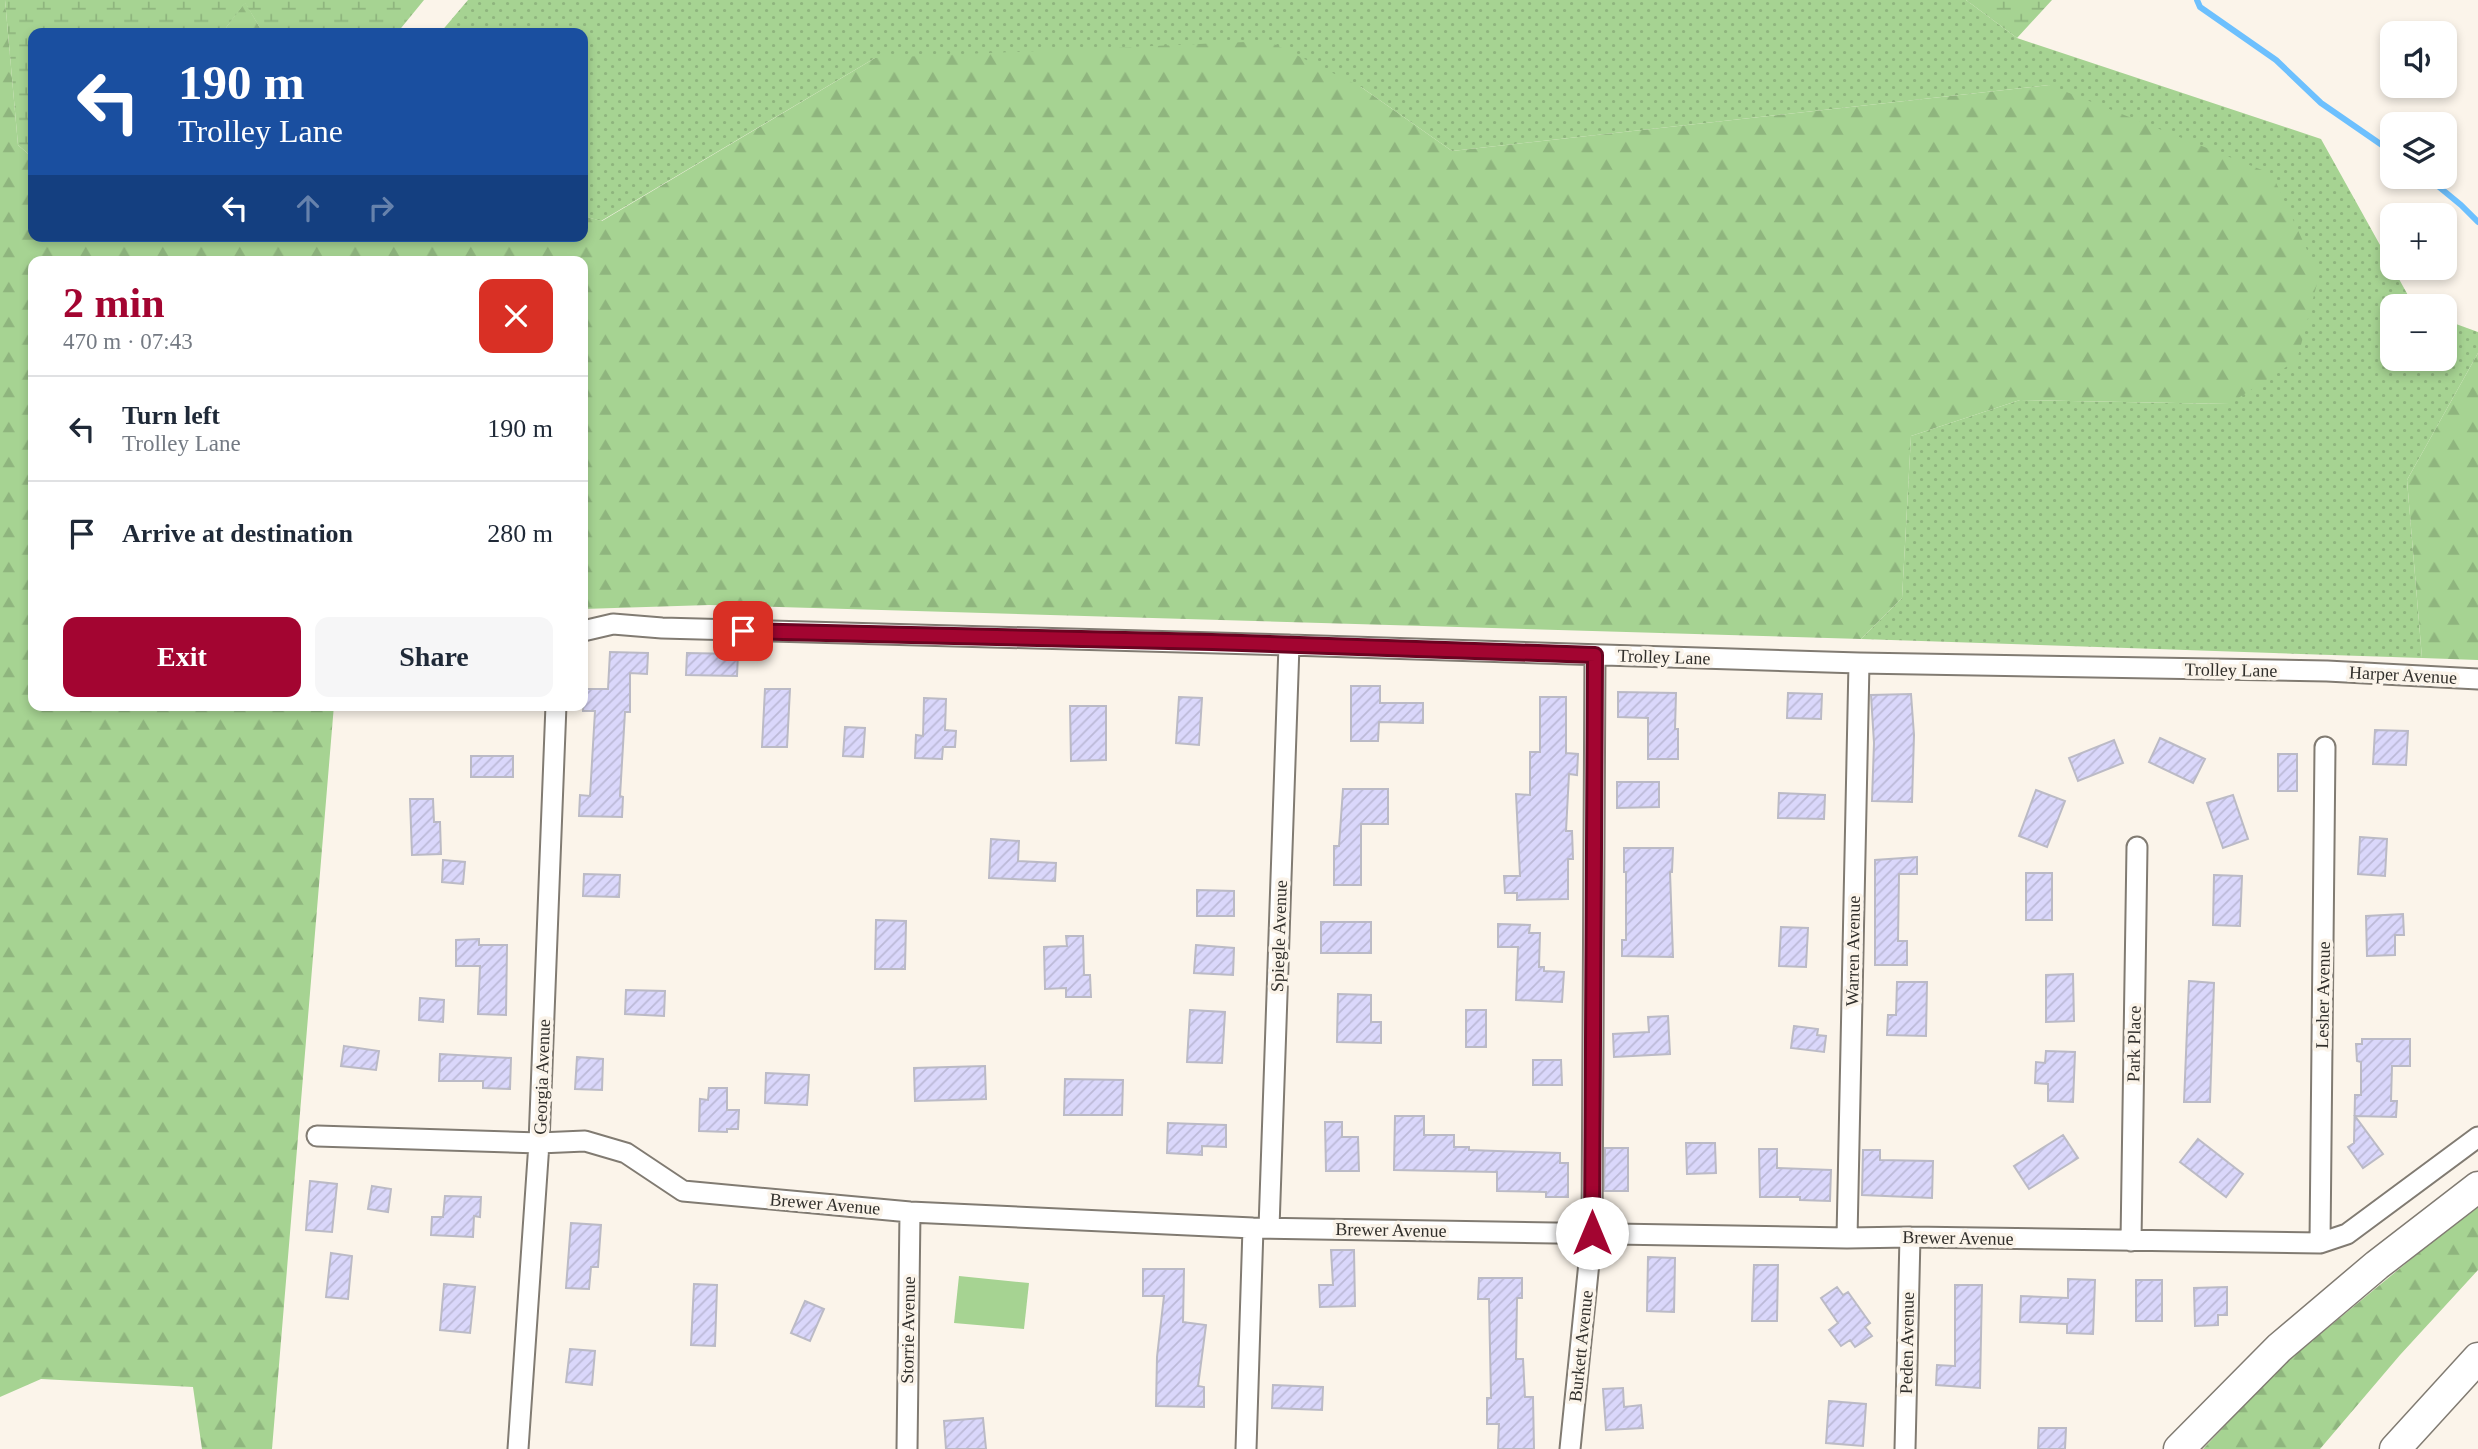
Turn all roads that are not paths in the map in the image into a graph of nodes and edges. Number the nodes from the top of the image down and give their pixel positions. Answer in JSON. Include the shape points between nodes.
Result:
{"nodes":[{"id":1,"x":588,"y":630,"type":"edge"},
{"id":2,"x":1289,"y":645,"type":"junction"},
{"id":3,"x":1595,"y":655,"type":"junction"},
{"id":4,"x":1859,"y":663,"type":"junction"},
{"id":5,"x":2327,"y":671,"type":"joint"},
{"id":6,"x":2478,"y":679,"type":"edge"},
{"id":7,"x":556,"y":711,"type":"edge"},
{"id":8,"x":2325,"y":747,"type":"dead end"},
{"id":9,"x":2137,"y":847,"type":"dead end"},
{"id":10,"x":317,"y":1136,"type":"dead end"},
{"id":11,"x":2478,"y":1137,"type":"edge"},
{"id":12,"x":540,"y":1143,"type":"junction"},
{"id":13,"x":2478,"y":1187,"type":"edge"},
{"id":14,"x":910,"y":1212,"type":"junction"},
{"id":15,"x":1261,"y":1228,"type":"junction"},
{"id":16,"x":1592,"y":1233,"type":"junction"},
{"id":17,"x":1910,"y":1237,"type":"junction"},
{"id":18,"x":1847,"y":1238,"type":"junction"},
{"id":19,"x":2131,"y":1241,"type":"junction"},
{"id":20,"x":2320,"y":1243,"type":"junction"},
{"id":21,"x":2478,"y":1358,"type":"edge"},
{"id":22,"x":518,"y":1449,"type":"edge"},
{"id":23,"x":907,"y":1449,"type":"edge"},
{"id":24,"x":1246,"y":1449,"type":"edge"},
{"id":25,"x":1570,"y":1449,"type":"edge"},
{"id":26,"x":1905,"y":1449,"type":"edge"},
{"id":27,"x":2179,"y":1449,"type":"edge"},
{"id":28,"x":2395,"y":1449,"type":"edge"}],
"edges":[{"from":1,"to":2,"type":"street","name":"Trolley Lane","via":[[613,624]]},
{"from":2,"to":3,"type":"street","name":"Trolley Lane"},
{"from":2,"to":15,"type":"street","name":"Spiegle Avenue"},
{"from":3,"to":4,"type":"street","name":"Trolley Lane"},
{"from":3,"to":16,"type":"street","name":"Burkett Avenue"},
{"from":4,"to":5,"type":"street","name":"Trolley Lane"},
{"from":4,"to":18,"type":"street","name":"Warren Avenue"},
{"from":5,"to":6,"type":"street","name":"Harper Avenue"},
{"from":7,"to":12,"type":"street","name":"Georgia Avenue"},
{"from":8,"to":20,"type":"street","name":"Lesher Avenue"},
{"from":9,"to":19,"type":"street","name":"Park Place"},
{"from":10,"to":12,"type":"street","name":"Brewer Avenue"},
{"from":11,"to":20,"type":"street","name":"Brewer Avenue","via":[[2347,1234]]},
{"from":12,"to":14,"type":"street","name":"Brewer Avenue","via":[[585,1141],[626,1153],[683,1191]]},
{"from":12,"to":22,"type":"street","name":"Georgia Avenue"},
{"from":13,"to":27,"type":"highway","via":[[2279,1348]]},
{"from":14,"to":15,"type":"street","name":"Brewer Avenue"},
{"from":14,"to":23,"type":"street","name":"Storrie Avenue"},
{"from":15,"to":16,"type":"street","name":"Brewer Avenue"},
{"from":15,"to":24,"type":"street","name":"Spiegle Avenue"},
{"from":16,"to":18,"type":"street","name":"Brewer Avenue"},
{"from":16,"to":25,"type":"street","name":"Burkett Avenue"},
{"from":17,"to":18,"type":"street","name":"Brewer Avenue"},
{"from":17,"to":19,"type":"street","name":"Brewer Avenue"},
{"from":17,"to":26,"type":"street","name":"Peden Avenue"},
{"from":19,"to":20,"type":"street","name":"Brewer Avenue"},
{"from":21,"to":28,"type":"highway"}]}
